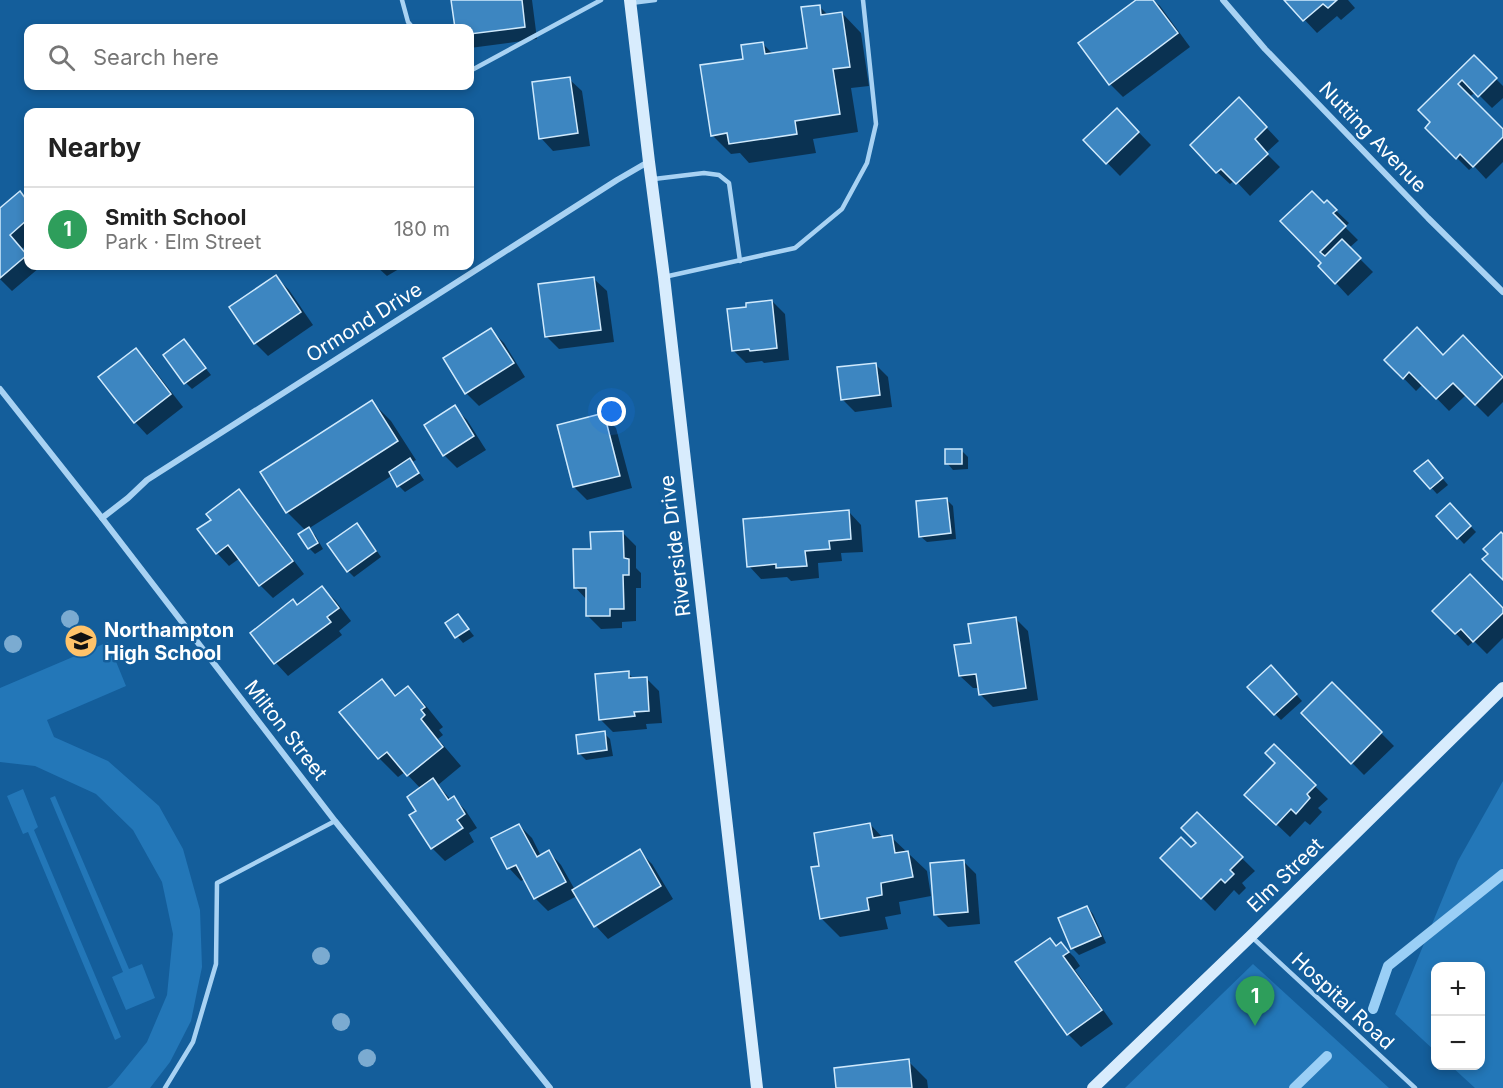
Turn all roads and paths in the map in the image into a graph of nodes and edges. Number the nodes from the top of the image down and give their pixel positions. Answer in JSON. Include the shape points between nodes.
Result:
{"nodes":[{"id":1,"x":402,"y":0,"type":"edge"},
{"id":2,"x":601,"y":0,"type":"edge"},
{"id":3,"x":655,"y":0,"type":"edge"},
{"id":4,"x":863,"y":0,"type":"edge"},
{"id":5,"x":1223,"y":0,"type":"edge"},
{"id":6,"x":631,"y":2,"type":"edge"},
{"id":7,"x":410,"y":24,"type":"edge"},
{"id":8,"x":474,"y":69,"type":"edge"},
{"id":9,"x":649,"y":162,"type":"junction"},
{"id":10,"x":651,"y":180,"type":"junction"},
{"id":11,"x":740,"y":261,"type":"junction"},
{"id":12,"x":664,"y":277,"type":"junction"},
{"id":13,"x":1503,"y":292,"type":"edge"},
{"id":14,"x":0,"y":389,"type":"edge"},
{"id":15,"x":102,"y":518,"type":"junction"},
{"id":16,"x":1503,"y":688,"type":"edge"},
{"id":17,"x":335,"y":821,"type":"junction"},
{"id":18,"x":1251,"y":936,"type":"junction"},
{"id":19,"x":165,"y":1088,"type":"edge"},
{"id":20,"x":550,"y":1088,"type":"edge"},
{"id":21,"x":757,"y":1088,"type":"edge"},
{"id":22,"x":1093,"y":1088,"type":"edge"},
{"id":23,"x":1415,"y":1088,"type":"edge"}],
"edges":[{"from":1,"to":7,"type":"lane"},
{"from":2,"to":8,"type":"lane"},
{"from":3,"to":6,"type":"lane"},
{"from":4,"to":11,"type":"lane","via":[[876,124],[867,163],[842,209],[795,248]]},
{"from":5,"to":13,"type":"street","name":"Nutting Avenue","via":[[1265,49]]},
{"from":6,"to":9,"type":"street","name":"Riverside Drive"},
{"from":9,"to":10,"type":"street","name":"Riverside Drive"},
{"from":9,"to":15,"type":"street","name":"Ormond Drive","via":[[147,480]]},
{"from":10,"to":11,"type":"lane","via":[[704,173],[719,175],[729,183]]},
{"from":10,"to":12,"type":"street","name":"Riverside Drive"},
{"from":11,"to":12,"type":"lane"},
{"from":12,"to":21,"type":"street","name":"Riverside Drive"},
{"from":14,"to":15,"type":"street","name":"Milton Street"},
{"from":15,"to":17,"type":"street","name":"Milton Street"},
{"from":16,"to":18,"type":"street","name":"Elm Street"},
{"from":17,"to":19,"type":"lane","via":[[217,884],[216,964],[193,1042]]},
{"from":17,"to":20,"type":"street","name":"Milton Street"},
{"from":18,"to":22,"type":"street","name":"Elm Street"},
{"from":18,"to":23,"type":"lane","name":"Hospital Road"}]}
